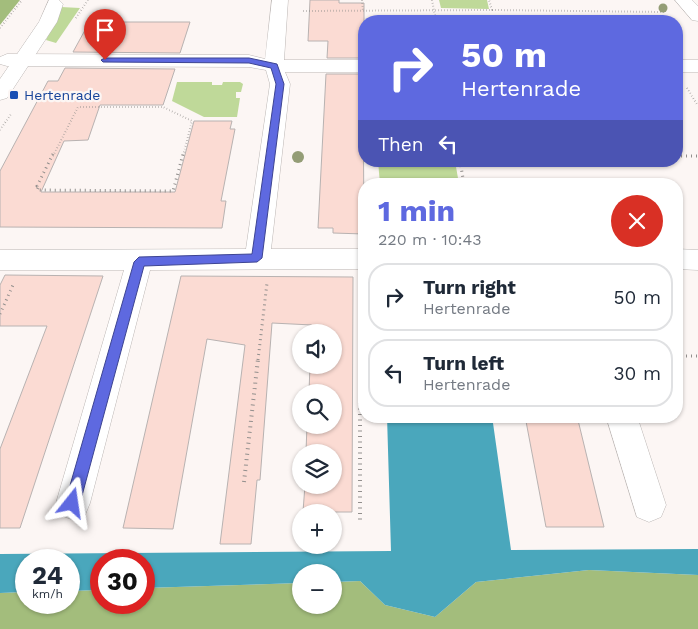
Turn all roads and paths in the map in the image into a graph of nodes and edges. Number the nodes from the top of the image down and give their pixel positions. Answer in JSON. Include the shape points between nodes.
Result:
{"nodes":[{"id":1,"x":22,"y":0,"type":"edge"},
{"id":2,"x":362,"y":0,"type":"edge"},
{"id":3,"x":432,"y":0,"type":"edge"},
{"id":4,"x":489,"y":0,"type":"edge"},
{"id":5,"x":56,"y":2,"type":"edge"},
{"id":6,"x":280,"y":5,"type":"edge"},
{"id":7,"x":492,"y":10,"type":"junction"},
{"id":8,"x":692,"y":10,"type":"edge"},
{"id":9,"x":363,"y":11,"type":"junction"},
{"id":10,"x":434,"y":11,"type":"junction"},
{"id":11,"x":435,"y":15,"type":"edge"},
{"id":12,"x":0,"y":28,"type":"edge"},
{"id":13,"x":10,"y":63,"type":"edge"},
{"id":14,"x":274,"y":66,"type":"junction"},
{"id":15,"x":358,"y":66,"type":"edge"},
{"id":16,"x":683,"y":66,"type":"edge"},
{"id":17,"x":698,"y":66,"type":"edge"},
{"id":18,"x":0,"y":94,"type":"edge"},
{"id":19,"x":683,"y":156,"type":"edge"},
{"id":20,"x":698,"y":156,"type":"edge"},
{"id":21,"x":38,"y":186,"type":"joint"},
{"id":22,"x":263,"y":258,"type":"junction"},
{"id":23,"x":358,"y":259,"type":"edge"},
{"id":24,"x":683,"y":259,"type":"edge"},
{"id":25,"x":0,"y":260,"type":"edge"},
{"id":26,"x":698,"y":260,"type":"edge"},
{"id":27,"x":139,"y":262,"type":"junction"},
{"id":28,"x":683,"y":356,"type":"edge"},
{"id":29,"x":698,"y":356,"type":"edge"},
{"id":30,"x":361,"y":423,"type":"edge"},
{"id":31,"x":623,"y":423,"type":"edge"},
{"id":32,"x":244,"y":482,"type":"dead end"},
{"id":33,"x":72,"y":503,"type":"dead end"},
{"id":34,"x":649,"y":505,"type":"dead end"},
{"id":35,"x":360,"y":524,"type":"dead end"}],
"edges":[{"from":1,"to":12,"type":"path"},
{"from":2,"to":9,"type":"path"},
{"from":3,"to":10,"type":"path"},
{"from":4,"to":7,"type":"path"},
{"from":5,"to":13,"type":"street","via":[[48,22]]},
{"from":6,"to":9,"type":"path"},
{"from":6,"to":14,"type":"street"},
{"from":7,"to":8,"type":"path"},
{"from":7,"to":10,"type":"path"},
{"from":9,"to":10,"type":"path"},
{"from":10,"to":11,"type":"path"},
{"from":13,"to":14,"type":"street","via":[[249,61]]},
{"from":13,"to":18,"type":"street"},
{"from":14,"to":15,"type":"street"},
{"from":14,"to":22,"type":"street","via":[[280,84]]},
{"from":16,"to":17,"type":"street"},
{"from":19,"to":20,"type":"path"},
{"from":21,"to":21,"type":"path","via":[[78,106],[163,107],[192,121],[174,191],[37,190]]},
{"from":22,"to":23,"type":"street"},
{"from":22,"to":27,"type":"street"},
{"from":22,"to":32,"type":"path"},
{"from":24,"to":26,"type":"street"},
{"from":25,"to":27,"type":"street"},
{"from":27,"to":33,"type":"street"},
{"from":28,"to":29,"type":"path"},
{"from":30,"to":35,"type":"path"},
{"from":31,"to":34,"type":"street"}]}
